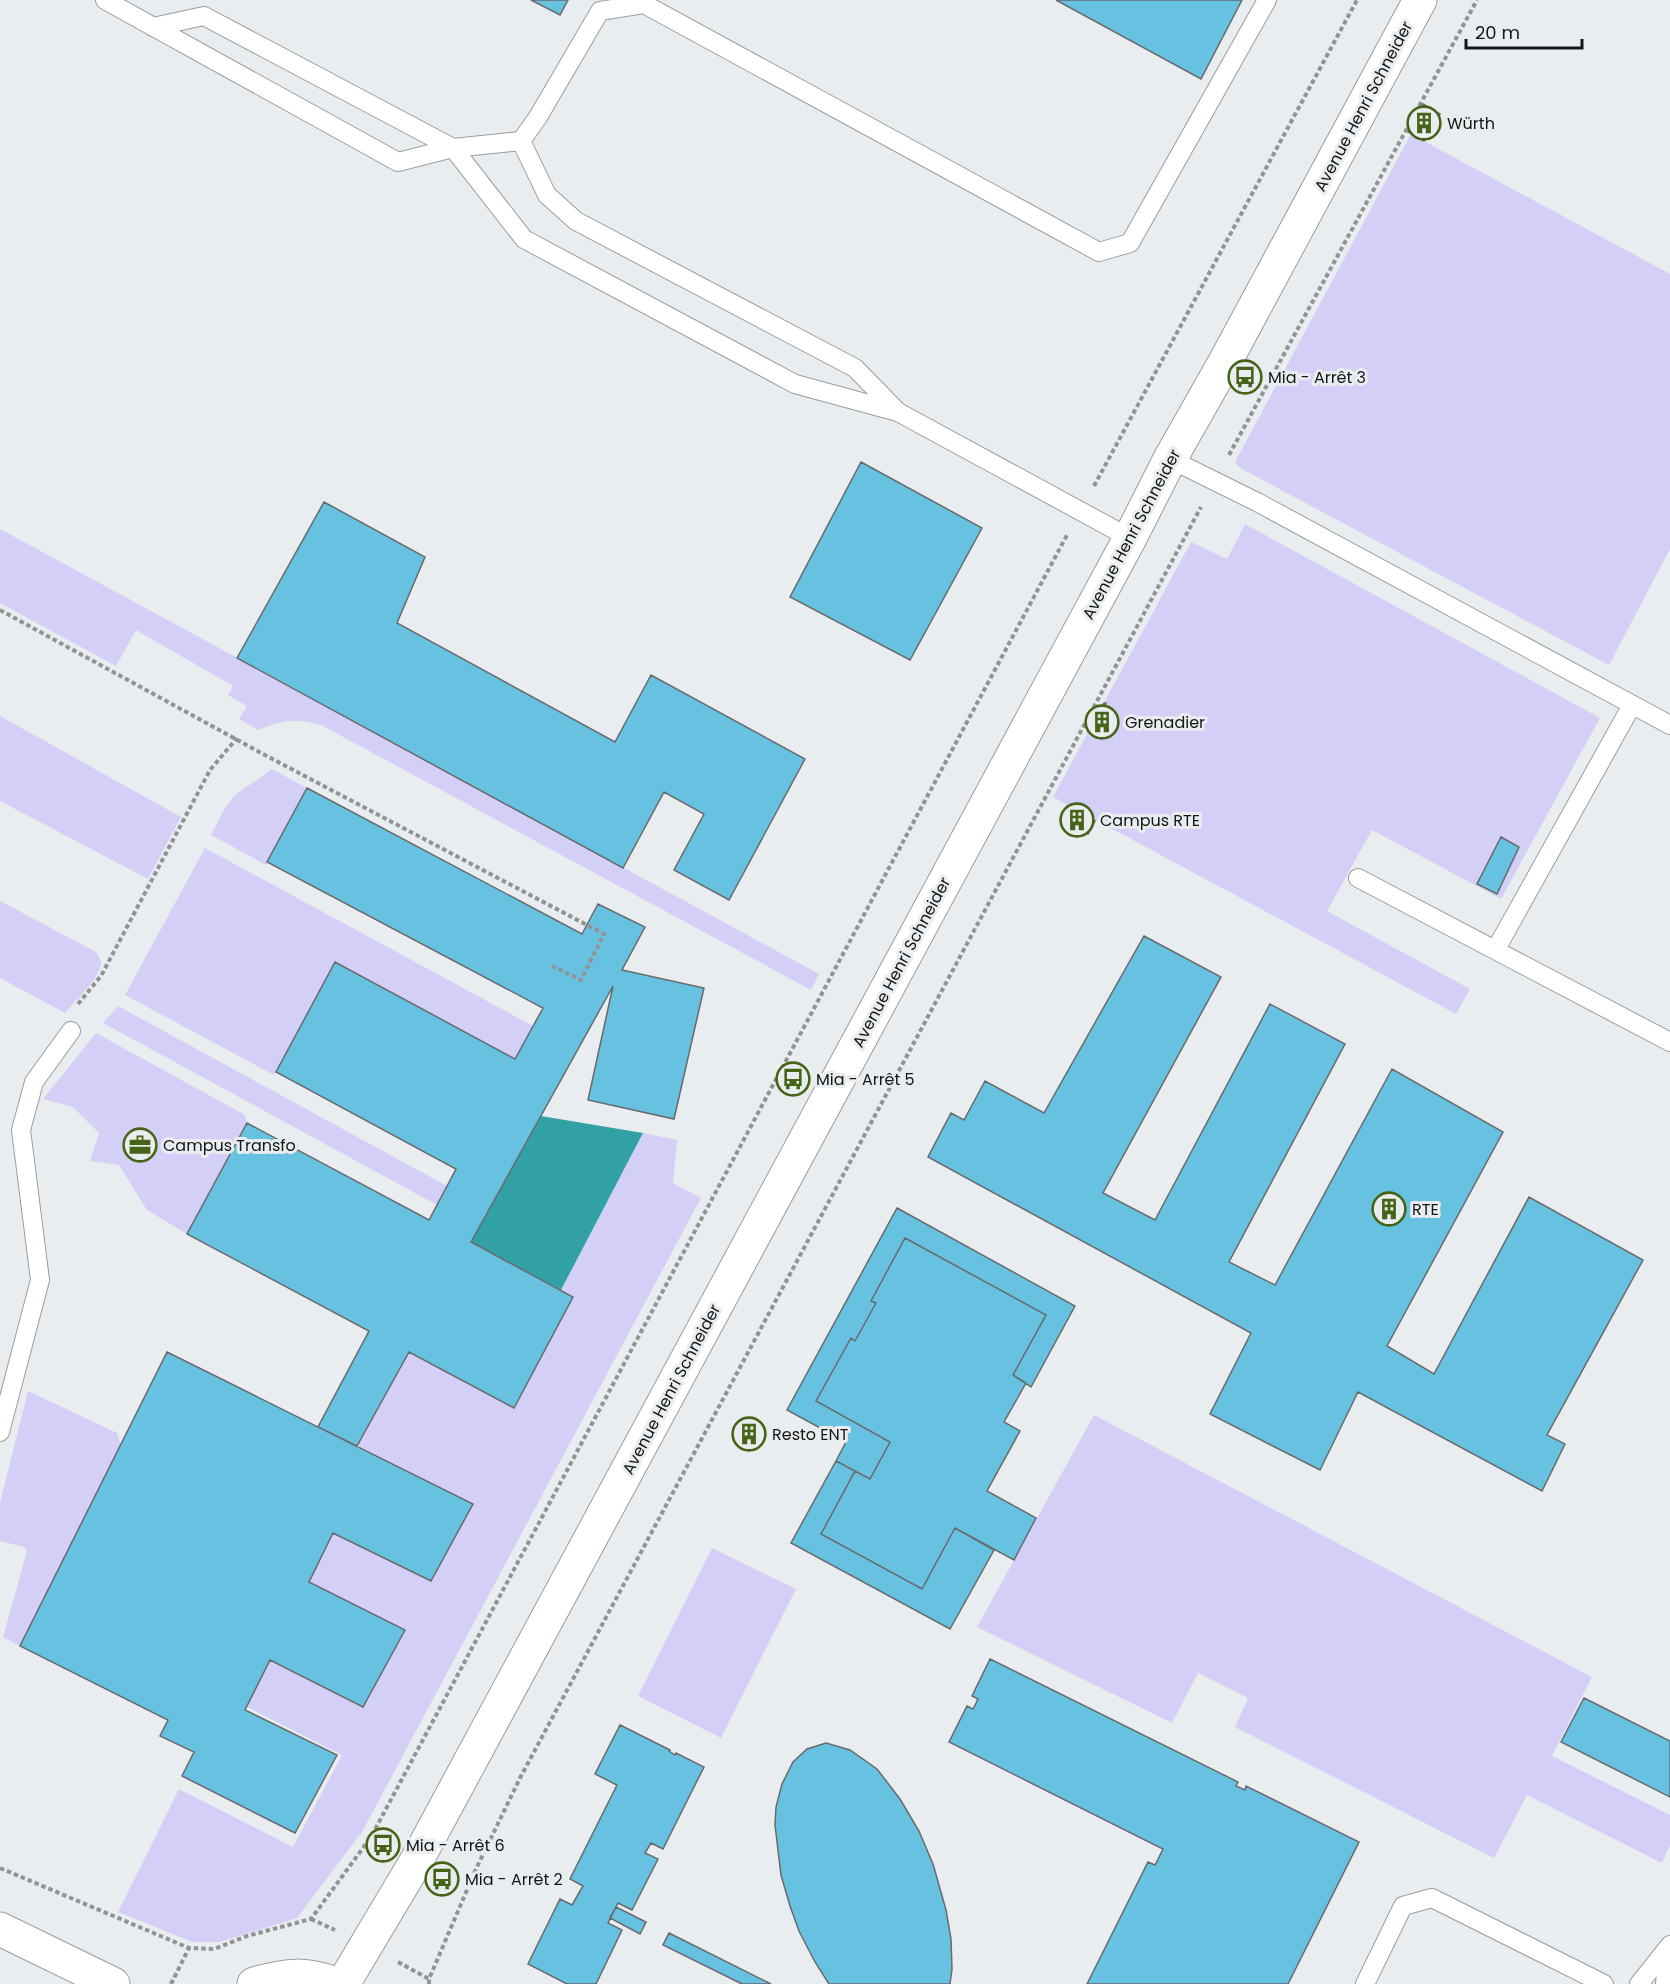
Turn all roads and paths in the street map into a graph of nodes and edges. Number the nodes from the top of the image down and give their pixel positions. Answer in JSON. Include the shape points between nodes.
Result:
{"nodes":[{"id":1,"x":105,"y":0,"type":"edge"},
{"id":2,"x":1267,"y":0,"type":"edge"},
{"id":3,"x":1357,"y":0,"type":"edge"},
{"id":4,"x":1420,"y":0,"type":"edge"},
{"id":5,"x":1477,"y":0,"type":"edge"},
{"id":6,"x":153,"y":27,"type":"junction"},
{"id":7,"x":521,"y":141,"type":"junction"},
{"id":8,"x":453,"y":148,"type":"junction"},
{"id":9,"x":898,"y":412,"type":"junction"},
{"id":10,"x":1170,"y":459,"type":"junction"},
{"id":11,"x":1215,"y":481,"type":"junction"},
{"id":12,"x":1080,"y":511,"type":"junction"},
{"id":13,"x":1130,"y":538,"type":"junction"},
{"id":14,"x":0,"y":610,"type":"edge"},
{"id":15,"x":1632,"y":705,"type":"junction"},
{"id":16,"x":1670,"y":725,"type":"edge"},
{"id":17,"x":237,"y":738,"type":"junction"},
{"id":18,"x":1358,"y":878,"type":"dead end"},
{"id":19,"x":1496,"y":949,"type":"junction"},
{"id":20,"x":552,"y":966,"type":"dead end"},
{"id":21,"x":73,"y":1009,"type":"dead end"},
{"id":22,"x":71,"y":1031,"type":"dead end"},
{"id":23,"x":1670,"y":1042,"type":"edge"},
{"id":24,"x":0,"y":1432,"type":"edge"},
{"id":25,"x":0,"y":1868,"type":"edge"},
{"id":26,"x":0,"y":1929,"type":"edge"},
{"id":27,"x":1670,"y":1945,"type":"edge"},
{"id":28,"x":189,"y":1948,"type":"junction"},
{"id":29,"x":1670,"y":1953,"type":"edge"},
{"id":30,"x":113,"y":1984,"type":"edge"},
{"id":31,"x":171,"y":1984,"type":"edge"},
{"id":32,"x":254,"y":1984,"type":"edge"},
{"id":33,"x":337,"y":1984,"type":"edge"},
{"id":34,"x":343,"y":1984,"type":"edge"},
{"id":35,"x":429,"y":1984,"type":"edge"},
{"id":36,"x":1365,"y":1984,"type":"edge"},
{"id":37,"x":1604,"y":1984,"type":"edge"},
{"id":38,"x":1639,"y":1984,"type":"edge"},
{"id":39,"x":1665,"y":1984,"type":"edge"}],
"edges":[{"from":1,"to":6,"type":"lane"},
{"from":2,"to":7,"type":"lane","via":[[1130,243],[1099,252],[644,4],[600,11]]},
{"from":3,"to":12,"type":"path"},
{"from":4,"to":10,"type":"street","name":"Avenue Henri Schneider"},
{"from":5,"to":11,"type":"path"},
{"from":6,"to":8,"type":"lane","via":[[204,16]]},
{"from":6,"to":8,"type":"lane","via":[[398,162]]},
{"from":7,"to":8,"type":"lane"},
{"from":7,"to":9,"type":"lane","via":[[547,195],[576,221],[855,368]]},
{"from":8,"to":9,"type":"lane","via":[[524,238],[795,384]]},
{"from":9,"to":12,"type":"lane"},
{"from":10,"to":11,"type":"lane"},
{"from":10,"to":13,"type":"street","name":"Avenue Henri Schneider"},
{"from":11,"to":15,"type":"lane"},
{"from":11,"to":35,"type":"path","via":[[520,1778],[476,1869]]},
{"from":12,"to":13,"type":"lane"},
{"from":12,"to":28,"type":"path","via":[[371,1837],[311,1919],[214,1949]]},
{"from":13,"to":34,"type":"street","name":"Avenue Henri Schneider","via":[[417,1860]]},
{"from":14,"to":17,"type":"path"},
{"from":15,"to":16,"type":"lane"},
{"from":15,"to":19,"type":"lane"},
{"from":17,"to":20,"type":"path","via":[[604,933],[581,980]]},
{"from":17,"to":21,"type":"path","via":[[210,770],[101,976]]},
{"from":18,"to":19,"type":"lane"},
{"from":19,"to":23,"type":"lane"},
{"from":22,"to":24,"type":"lane","via":[[33,1082],[21,1130],[40,1280]]},
{"from":25,"to":28,"type":"path"},
{"from":26,"to":30,"type":"street"},
{"from":27,"to":38,"type":"lane"},
{"from":28,"to":31,"type":"path"},
{"from":29,"to":39,"type":"lane"},
{"from":32,"to":33,"type":"street","via":[[281,1976],[314,1976]]},
{"from":36,"to":37,"type":"lane","via":[[1403,1906],[1432,1898]]}]}
